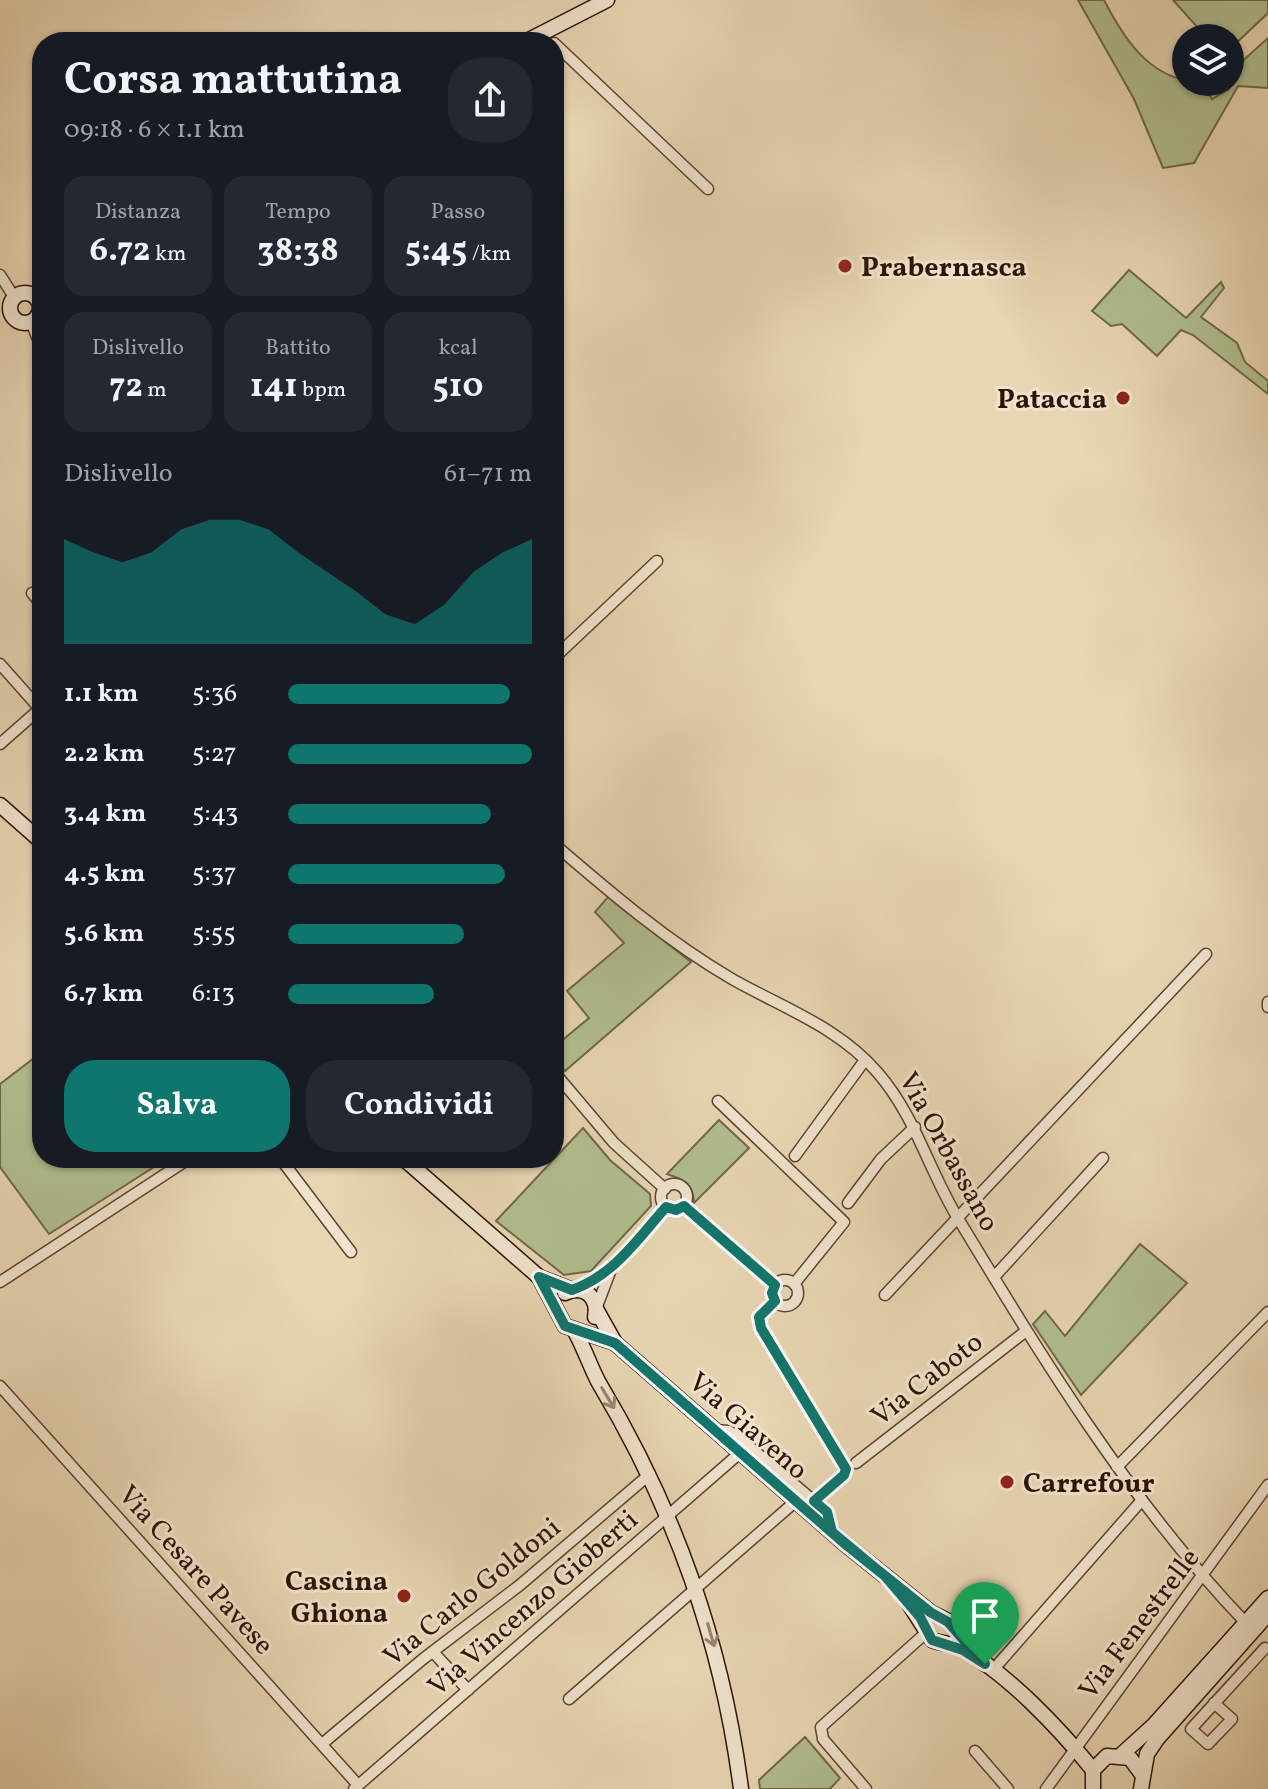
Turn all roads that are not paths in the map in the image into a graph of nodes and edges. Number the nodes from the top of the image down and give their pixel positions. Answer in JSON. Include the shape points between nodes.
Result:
{"nodes":[{"id":1,"x":607,"y":0,"type":"edge"},
{"id":2,"x":560,"y":32,"type":"edge"},
{"id":3,"x":564,"y":52,"type":"edge"},
{"id":4,"x":708,"y":189,"type":"dead end"},
{"id":5,"x":0,"y":275,"type":"edge"},
{"id":6,"x":32,"y":295,"type":"edge"},
{"id":7,"x":14,"y":297,"type":"junction"},
{"id":8,"x":5,"y":318,"type":"edge"},
{"id":9,"x":31,"y":322,"type":"edge"},
{"id":10,"x":657,"y":561,"type":"dead end"},
{"id":11,"x":564,"y":649,"type":"edge"},
{"id":12,"x":0,"y":664,"type":"edge"},
{"id":13,"x":32,"y":698,"type":"edge"},
{"id":14,"x":32,"y":716,"type":"edge"},
{"id":15,"x":0,"y":744,"type":"edge"},
{"id":16,"x":0,"y":805,"type":"edge"},
{"id":17,"x":32,"y":833,"type":"edge"},
{"id":18,"x":564,"y":853,"type":"edge"},
{"id":19,"x":1206,"y":954,"type":"dead end"},
{"id":20,"x":865,"y":1060,"type":"junction"},
{"id":21,"x":564,"y":1084,"type":"edge"},
{"id":22,"x":718,"y":1101,"type":"dead end"},
{"id":23,"x":915,"y":1127,"type":"junction"},
{"id":24,"x":795,"y":1156,"type":"dead end"},
{"id":25,"x":1103,"y":1158,"type":"dead end"},
{"id":26,"x":175,"y":1168,"type":"edge"},
{"id":27,"x":288,"y":1168,"type":"edge"},
{"id":28,"x":414,"y":1168,"type":"edge"},
{"id":29,"x":665,"y":1189,"type":"junction"},
{"id":30,"x":848,"y":1203,"type":"dead end"},
{"id":31,"x":684,"y":1206,"type":"junction"},
{"id":32,"x":666,"y":1207,"type":"junction"},
{"id":33,"x":957,"y":1217,"type":"junction"},
{"id":34,"x":351,"y":1252,"type":"dead end"},
{"id":35,"x":613,"y":1267,"type":"junction"},
{"id":36,"x":539,"y":1277,"type":"junction"},
{"id":37,"x":994,"y":1277,"type":"junction"},
{"id":38,"x":0,"y":1282,"type":"edge"},
{"id":39,"x":794,"y":1284,"type":"junction"},
{"id":40,"x":775,"y":1285,"type":"junction"},
{"id":41,"x":572,"y":1290,"type":"junction"},
{"id":42,"x":885,"y":1295,"type":"dead end"},
{"id":43,"x":775,"y":1301,"type":"junction"},
{"id":44,"x":596,"y":1309,"type":"junction"},
{"id":45,"x":556,"y":1310,"type":"junction"},
{"id":46,"x":1268,"y":1312,"type":"edge"},
{"id":47,"x":576,"y":1329,"type":"junction"},
{"id":48,"x":1026,"y":1331,"type":"junction"},
{"id":49,"x":615,"y":1343,"type":"junction"},
{"id":50,"x":0,"y":1386,"type":"edge"},
{"id":51,"x":715,"y":1430,"type":"junction"},
{"id":52,"x":741,"y":1452,"type":"junction"},
{"id":53,"x":856,"y":1463,"type":"dead end"},
{"id":54,"x":1117,"y":1467,"type":"junction"},
{"id":55,"x":650,"y":1474,"type":"junction"},
{"id":56,"x":1268,"y":1485,"type":"edge"},
{"id":57,"x":1142,"y":1500,"type":"junction"},
{"id":58,"x":796,"y":1501,"type":"junction"},
{"id":59,"x":814,"y":1501,"type":"junction"},
{"id":60,"x":669,"y":1514,"type":"junction"},
{"id":61,"x":832,"y":1532,"type":"junction"},
{"id":62,"x":885,"y":1576,"type":"junction"},
{"id":63,"x":1202,"y":1578,"type":"junction"},
{"id":64,"x":696,"y":1588,"type":"junction"},
{"id":65,"x":1268,"y":1598,"type":"edge"},
{"id":66,"x":1268,"y":1614,"type":"edge"},
{"id":67,"x":1249,"y":1628,"type":"junction"},
{"id":68,"x":937,"y":1634,"type":"junction"},
{"id":69,"x":1266,"y":1649,"type":"edge"},
{"id":70,"x":434,"y":1653,"type":"junction"},
{"id":71,"x":989,"y":1667,"type":"junction"},
{"id":72,"x":468,"y":1690,"type":"junction"},
{"id":73,"x":569,"y":1699,"type":"dead end"},
{"id":74,"x":1214,"y":1703,"type":"dead end"},
{"id":75,"x":1073,"y":1742,"type":"junction"},
{"id":76,"x":322,"y":1744,"type":"junction"},
{"id":77,"x":975,"y":1751,"type":"dead end"},
{"id":78,"x":1114,"y":1755,"type":"junction"},
{"id":79,"x":1093,"y":1770,"type":"junction"},
{"id":80,"x":1141,"y":1785,"type":"edge"},
{"id":81,"x":356,"y":1787,"type":"edge"},
{"id":82,"x":1091,"y":1788,"type":"edge"},
{"id":83,"x":741,"y":1789,"type":"edge"},
{"id":84,"x":866,"y":1789,"type":"edge"},
{"id":85,"x":1008,"y":1789,"type":"edge"},
{"id":86,"x":1046,"y":1789,"type":"edge"}],
"edges":[{"from":1,"to":2,"type":"main road"},
{"from":3,"to":4,"type":"street"},
{"from":5,"to":7,"type":"street"},
{"from":6,"to":7,"type":"main road"},
{"from":7,"to":8,"type":"main road"},
{"from":8,"to":9,"type":"main road"},
{"from":10,"to":11,"type":"street"},
{"from":12,"to":13,"type":"street"},
{"from":14,"to":15,"type":"street"},
{"from":16,"to":17,"type":"main road"},
{"from":18,"to":20,"type":"street","name":"Via Orbassano","via":[[641,920],[731,978],[828,1029]]},
{"from":19,"to":33,"type":"street"},
{"from":20,"to":23,"type":"street","name":"Via Orbassano"},
{"from":20,"to":24,"type":"street"},
{"from":21,"to":29,"type":"street","via":[[614,1143]]},
{"from":22,"to":39,"type":"street","via":[[844,1222]]},
{"from":23,"to":30,"type":"street","via":[[881,1159]]},
{"from":23,"to":33,"type":"street","name":"Via Orbassano"},
{"from":25,"to":37,"type":"street"},
{"from":26,"to":38,"type":"street"},
{"from":27,"to":34,"type":"street"},
{"from":28,"to":36,"type":"main road","name":"Via Giaveno"},
{"from":29,"to":31,"type":"street","via":[[683,1188]]},
{"from":29,"to":32,"type":"street"},
{"from":31,"to":32,"type":"street"},
{"from":31,"to":40,"type":"street"},
{"from":32,"to":35,"type":"street"},
{"from":33,"to":37,"type":"street","name":"Via Orbassano"},
{"from":33,"to":42,"type":"street"},
{"from":35,"to":41,"type":"street"},
{"from":35,"to":44,"type":"street"},
{"from":36,"to":41,"type":"main road","name":"Via Giaveno"},
{"from":36,"to":45,"type":"main road","name":"Via Giaveno"},
{"from":37,"to":48,"type":"street","name":"Via Orbassano"},
{"from":39,"to":40,"type":"street","via":[[783,1280]]},
{"from":39,"to":43,"type":"street","via":[[798,1294],[792,1304]]},
{"from":40,"to":43,"type":"street"},
{"from":41,"to":44,"type":"main road","name":"Via Giaveno","via":[[588,1293]]},
{"from":41,"to":45,"type":"main road","via":[[559,1299]]},
{"from":43,"to":59,"type":"street","via":[[759,1317],[761,1328],[846,1469]]},
{"from":44,"to":47,"type":"main road","via":[[592,1322]]},
{"from":44,"to":49,"type":"main road","name":"Via Giaveno"},
{"from":45,"to":47,"type":"main road","name":"Via Giaveno","via":[[561,1322]]},
{"from":46,"to":54,"type":"street"},
{"from":47,"to":49,"type":"main road","name":"Via Giaveno"},
{"from":47,"to":55,"type":"main road","one_way":true,"via":[[585,1361]]},
{"from":48,"to":53,"type":"street","name":"Via Caboto"},
{"from":48,"to":54,"type":"street","name":"Via Orbassano"},
{"from":49,"to":51,"type":"main road","name":"Via Giaveno"},
{"from":50,"to":76,"type":"street","name":"Via Cesare Pavese"},
{"from":51,"to":52,"type":"main road","name":"Via Giaveno"},
{"from":51,"to":59,"type":"street","via":[[739,1438]]},
{"from":52,"to":58,"type":"main road","name":"Via Giaveno"},
{"from":52,"to":60,"type":"street","name":"Via Vincenzo Gioberti"},
{"from":54,"to":57,"type":"street","name":"Via Orbassano"},
{"from":55,"to":60,"type":"main road"},
{"from":55,"to":70,"type":"street","name":"Via Carlo Goldoni"},
{"from":56,"to":63,"type":"street","name":"Via Fenestrelle"},
{"from":57,"to":63,"type":"street","name":"Via Orbassano"},
{"from":57,"to":71,"type":"street"},
{"from":58,"to":61,"type":"main road","name":"Via Giaveno"},
{"from":58,"to":64,"type":"street"},
{"from":59,"to":61,"type":"street","via":[[827,1512]]},
{"from":60,"to":64,"type":"main road"},
{"from":60,"to":72,"type":"street","name":"Via Vincenzo Gioberti"},
{"from":61,"to":62,"type":"main road","name":"Via Giaveno"},
{"from":62,"to":68,"type":"main road","name":"Via Giaveno"},
{"from":62,"to":68,"type":"main road","name":"Via Giaveno","via":[[948,1622]]},
{"from":63,"to":67,"type":"street","name":"Via Orbassano"},
{"from":63,"to":75,"type":"street","name":"Via Fenestrelle"},
{"from":64,"to":73,"type":"street"},
{"from":64,"to":83,"type":"main road","one_way":true,"via":[[725,1689]]},
{"from":65,"to":67,"type":"main road"},
{"from":66,"to":67,"type":"main road"},
{"from":67,"to":69,"type":"street","name":"Via Orbassano"},
{"from":67,"to":78,"type":"main road","via":[[1154,1725]]},
{"from":67,"to":80,"type":"main road","via":[[1157,1739]]},
{"from":68,"to":71,"type":"main road","name":"Via Giaveno"},
{"from":68,"to":84,"type":"street","via":[[911,1647],[821,1727],[823,1739]]},
{"from":69,"to":74,"type":"street"},
{"from":70,"to":72,"type":"street"},
{"from":70,"to":76,"type":"street","name":"Via Carlo Goldoni"},
{"from":71,"to":75,"type":"main road","name":"Via Giaveno"},
{"from":72,"to":81,"type":"street","name":"Via Vincenzo Gioberti"},
{"from":75,"to":78,"type":"main road","name":"Via Giaveno"},
{"from":75,"to":79,"type":"main road","name":"Via Giaveno"},
{"from":75,"to":86,"type":"street","name":"Via Fenestrelle"},
{"from":76,"to":81,"type":"street","name":"Via Cesare Pavese"},
{"from":77,"to":85,"type":"street"},
{"from":78,"to":79,"type":"main road"},
{"from":78,"to":80,"type":"main road","name":"Via Giaveno","via":[[1133,1760]]},
{"from":79,"to":82,"type":"main road"}]}
